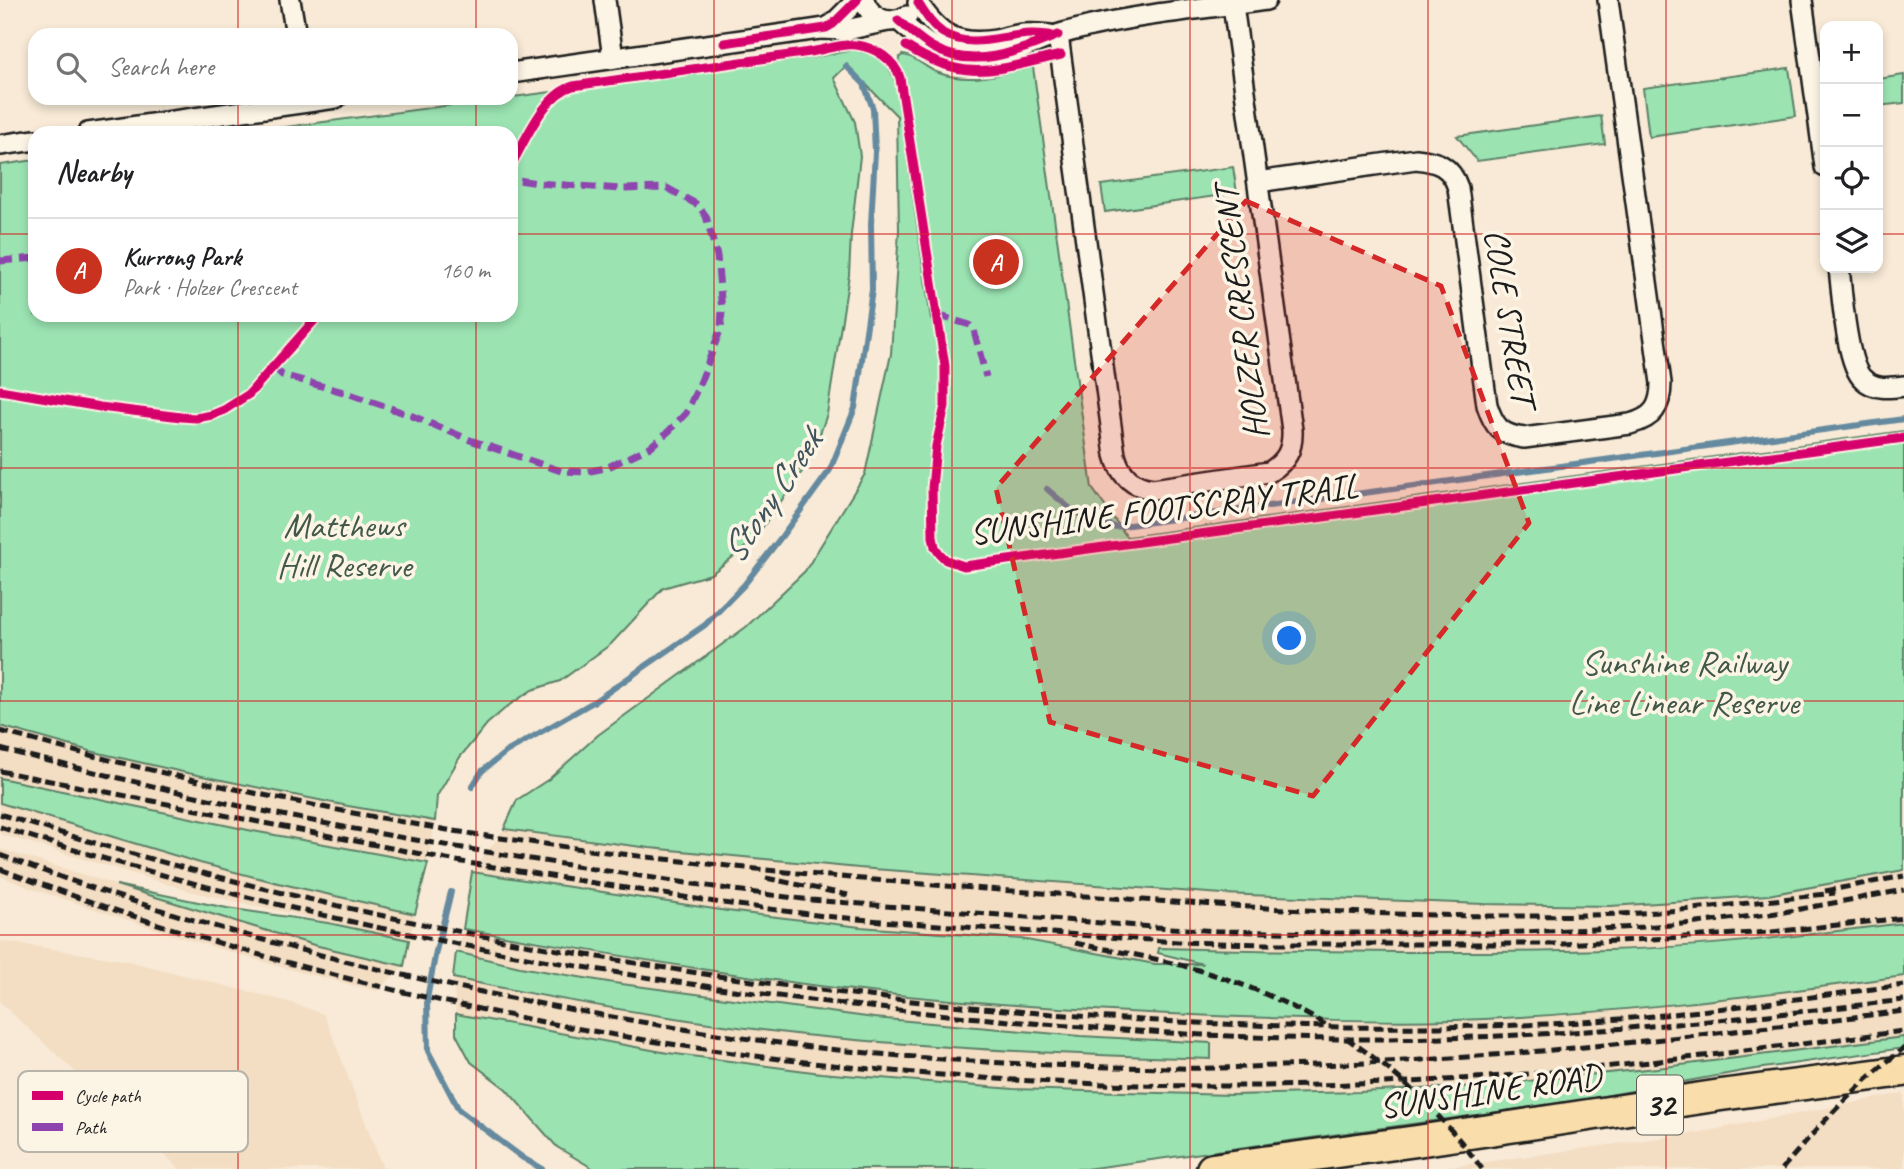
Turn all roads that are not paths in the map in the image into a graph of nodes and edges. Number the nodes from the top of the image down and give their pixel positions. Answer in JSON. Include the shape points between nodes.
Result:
{"nodes":[{"id":1,"x":290,"y":0,"type":"edge"},
{"id":2,"x":605,"y":0,"type":"edge"},
{"id":3,"x":857,"y":0,"type":"edge"},
{"id":4,"x":864,"y":0,"type":"edge"},
{"id":5,"x":1266,"y":0,"type":"edge"},
{"id":6,"x":1608,"y":0,"type":"edge"},
{"id":7,"x":1802,"y":0,"type":"edge"},
{"id":8,"x":918,"y":2,"type":"edge"},
{"id":9,"x":1233,"y":5,"type":"junction"},
{"id":10,"x":893,"y":21,"type":"junction"},
{"id":11,"x":295,"y":28,"type":"edge"},
{"id":12,"x":816,"y":29,"type":"junction"},
{"id":13,"x":1058,"y":35,"type":"junction"},
{"id":14,"x":613,"y":58,"type":"junction"},
{"id":15,"x":518,"y":72,"type":"edge"},
{"id":16,"x":273,"y":105,"type":"edge"},
{"id":17,"x":134,"y":126,"type":"edge"},
{"id":18,"x":28,"y":142,"type":"edge"},
{"id":19,"x":0,"y":145,"type":"edge"},
{"id":20,"x":1822,"y":147,"type":"edge"},
{"id":21,"x":1258,"y":182,"type":"junction"},
{"id":22,"x":1840,"y":273,"type":"edge"},
{"id":23,"x":1904,"y":386,"type":"edge"},
{"id":24,"x":1904,"y":1071,"type":"edge"},
{"id":25,"x":1212,"y":1169,"type":"edge"}],
"edges":[{"from":1,"to":11,"type":"street"},
{"from":2,"to":14,"type":"street"},
{"from":3,"to":12,"type":"street","via":[[833,24]]},
{"from":4,"to":10,"type":"street","via":[[878,19]]},
{"from":5,"to":9,"type":"street"},
{"from":6,"to":21,"type":"street","name":"COLE STREET","via":[[1661,383],[1659,403],[1644,420],[1524,438],[1496,426],[1487,405],[1458,188],[1453,175],[1439,163],[1416,159]]},
{"from":7,"to":20,"type":"street"},
{"from":8,"to":10,"type":"street","via":[[910,14]]},
{"from":8,"to":13,"type":"street","via":[[943,33],[963,40]]},
{"from":9,"to":13,"type":"street","via":[[1138,17]]},
{"from":9,"to":21,"type":"street","name":"HOLZER CRESCENT"},
{"from":10,"to":12,"type":"street","via":[[846,30]]},
{"from":10,"to":13,"type":"street","via":[[930,46],[962,58],[989,58]]},
{"from":12,"to":14,"type":"street"},
{"from":13,"to":21,"type":"street","name":"HOLZER CRESCENT","via":[[1115,455],[1123,475],[1136,485],[1153,489],[1269,472],[1290,450],[1292,430]]},
{"from":14,"to":15,"type":"street"},
{"from":16,"to":17,"type":"street"},
{"from":18,"to":19,"type":"street"},
{"from":22,"to":23,"type":"street","via":[[1855,368],[1861,378],[1879,387]]},
{"from":24,"to":25,"type":"main road","name":"SUNSHINE ROAD","number":"32"}]}
